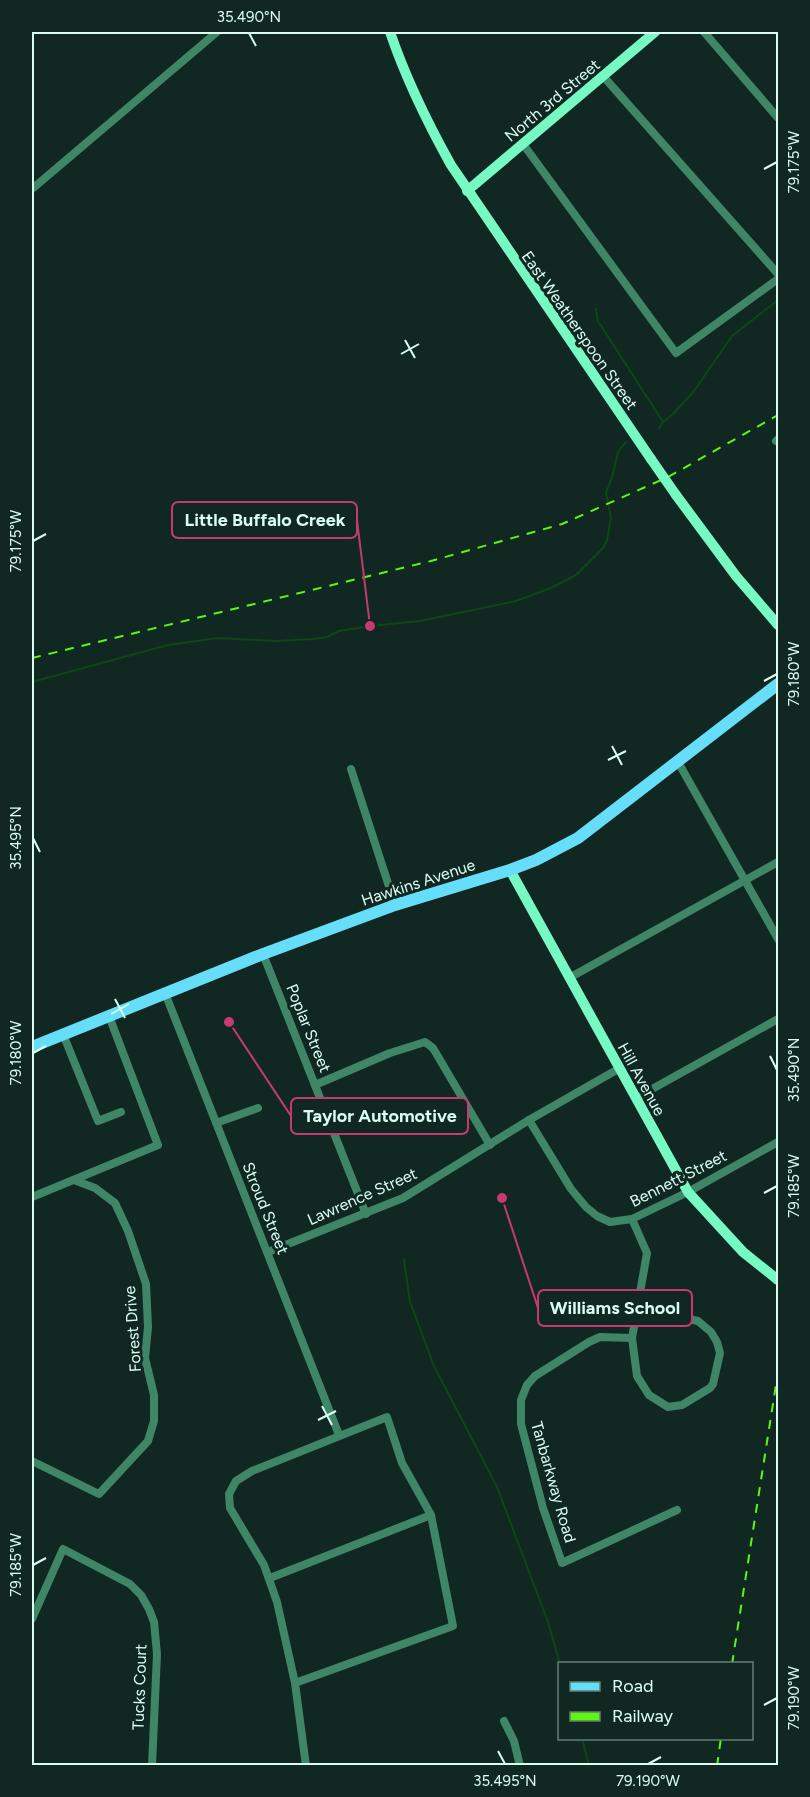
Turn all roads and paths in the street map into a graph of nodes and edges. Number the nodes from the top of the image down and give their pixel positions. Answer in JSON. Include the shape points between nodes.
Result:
{"nodes":[{"id":1,"x":217,"y":32,"type":"edge"},
{"id":2,"x":390,"y":32,"type":"edge"},
{"id":3,"x":655,"y":32,"type":"edge"},
{"id":4,"x":704,"y":32,"type":"edge"},
{"id":5,"x":603,"y":76,"type":"junction"},
{"id":6,"x":778,"y":118,"type":"edge"},
{"id":7,"x":523,"y":144,"type":"junction"},
{"id":8,"x":32,"y":189,"type":"edge"},
{"id":9,"x":467,"y":191,"type":"junction"},
{"id":10,"x":778,"y":274,"type":"edge"},
{"id":11,"x":778,"y":279,"type":"edge"},
{"id":12,"x":778,"y":625,"type":"edge"},
{"id":13,"x":778,"y":684,"type":"edge"},
{"id":14,"x":678,"y":762,"type":"junction"},
{"id":15,"x":351,"y":769,"type":"dead end"},
{"id":16,"x":778,"y":862,"type":"edge"},
{"id":17,"x":510,"y":870,"type":"junction"},
{"id":18,"x":745,"y":880,"type":"junction"},
{"id":19,"x":395,"y":904,"type":"junction"},
{"id":20,"x":778,"y":939,"type":"edge"},
{"id":21,"x":263,"y":954,"type":"junction"},
{"id":22,"x":569,"y":978,"type":"junction"},
{"id":23,"x":165,"y":993,"type":"junction"},
{"id":24,"x":109,"y":1016,"type":"junction"},
{"id":25,"x":778,"y":1019,"type":"edge"},
{"id":26,"x":63,"y":1034,"type":"junction"},
{"id":27,"x":32,"y":1047,"type":"edge"},
{"id":28,"x":620,"y":1068,"type":"junction"},
{"id":29,"x":315,"y":1085,"type":"junction"},
{"id":30,"x":636,"y":1098,"type":"junction"},
{"id":31,"x":258,"y":1108,"type":"dead end"},
{"id":32,"x":121,"y":1112,"type":"dead end"},
{"id":33,"x":529,"y":1120,"type":"junction"},
{"id":34,"x":216,"y":1123,"type":"junction"},
{"id":35,"x":778,"y":1142,"type":"edge"},
{"id":36,"x":490,"y":1145,"type":"junction"},
{"id":37,"x":74,"y":1180,"type":"junction"},
{"id":38,"x":688,"y":1192,"type":"junction"},
{"id":39,"x":32,"y":1196,"type":"edge"},
{"id":40,"x":366,"y":1214,"type":"junction"},
{"id":41,"x":632,"y":1219,"type":"junction"},
{"id":42,"x":268,"y":1252,"type":"junction"},
{"id":43,"x":778,"y":1280,"type":"edge"},
{"id":44,"x":638,"y":1308,"type":"junction"},
{"id":45,"x":632,"y":1338,"type":"junction"},
{"id":46,"x":339,"y":1435,"type":"junction"},
{"id":47,"x":32,"y":1461,"type":"edge"},
{"id":48,"x":677,"y":1510,"type":"dead end"},
{"id":49,"x":431,"y":1515,"type":"junction"},
{"id":50,"x":270,"y":1578,"type":"junction"},
{"id":51,"x":32,"y":1619,"type":"edge"},
{"id":52,"x":295,"y":1683,"type":"junction"},
{"id":53,"x":504,"y":1721,"type":"dead end"},
{"id":54,"x":153,"y":1766,"type":"edge"},
{"id":55,"x":306,"y":1766,"type":"edge"},
{"id":56,"x":520,"y":1766,"type":"edge"}],
"edges":[{"from":1,"to":8,"type":"street"},
{"from":2,"to":9,"type":"street","name":"East Weatherspoon Street","via":[[426,120]]},
{"from":3,"to":5,"type":"street","name":"North 3rd Street"},
{"from":4,"to":6,"type":"street"},
{"from":5,"to":7,"type":"street","name":"North 3rd Street"},
{"from":5,"to":10,"type":"street"},
{"from":7,"to":9,"type":"street","name":"North 3rd Street"},
{"from":7,"to":11,"type":"street","via":[[676,353]]},
{"from":9,"to":12,"type":"street","name":"East Weatherspoon Street","bridge":true,"via":[[676,495],[731,570]]},
{"from":13,"to":14,"type":"main road","name":"Hawkins Avenue"},
{"from":14,"to":17,"type":"main road","name":"Hawkins Avenue","via":[[578,838]]},
{"from":14,"to":18,"type":"street"},
{"from":15,"to":19,"type":"street"},
{"from":16,"to":18,"type":"street"},
{"from":17,"to":19,"type":"main road","name":"Hawkins Avenue"},
{"from":17,"to":22,"type":"street","name":"Hill Avenue"},
{"from":18,"to":20,"type":"street"},
{"from":18,"to":22,"type":"street"},
{"from":19,"to":21,"type":"main road","name":"Hawkins Avenue"},
{"from":21,"to":23,"type":"main road","name":"Hawkins Avenue"},
{"from":21,"to":29,"type":"street","name":"Poplar Street"},
{"from":22,"to":28,"type":"street","name":"Hill Avenue"},
{"from":23,"to":24,"type":"main road","name":"Hawkins Avenue"},
{"from":23,"to":34,"type":"street","name":"Stroud Street"},
{"from":24,"to":26,"type":"main road","name":"Hawkins Avenue"},
{"from":24,"to":37,"type":"street","via":[[158,1145]]},
{"from":25,"to":30,"type":"street"},
{"from":26,"to":27,"type":"main road","name":"Hawkins Avenue"},
{"from":26,"to":32,"type":"street","via":[[98,1121]]},
{"from":28,"to":30,"type":"street","name":"Hill Avenue"},
{"from":28,"to":33,"type":"street","name":"Lawrence Street"},
{"from":29,"to":36,"type":"street","via":[[390,1053],[427,1043],[434,1048]]},
{"from":29,"to":40,"type":"street","name":"Poplar Street"},
{"from":30,"to":38,"type":"street","name":"Hill Avenue"},
{"from":31,"to":34,"type":"street"},
{"from":33,"to":36,"type":"street","name":"Lawrence Street"},
{"from":33,"to":41,"type":"street","name":"Bennett Street","via":[[570,1189],[586,1207],[610,1222]]},
{"from":34,"to":42,"type":"street","name":"Stroud Street"},
{"from":35,"to":38,"type":"street","name":"Bennett Street"},
{"from":36,"to":40,"type":"street","name":"Lawrence Street","via":[[423,1187]]},
{"from":37,"to":39,"type":"street"},
{"from":37,"to":47,"type":"street","name":"Forest Drive","via":[[95,1188],[115,1203],[146,1284],[145,1358],[154,1395],[154,1421],[148,1441],[99,1494]]},
{"from":38,"to":41,"type":"street","name":"Bennett Street"},
{"from":38,"to":43,"type":"street","name":"Hill Avenue","via":[[743,1252]]},
{"from":40,"to":42,"type":"street","name":"Lawrence Street"},
{"from":41,"to":44,"type":"street","via":[[646,1253]]},
{"from":42,"to":46,"type":"street","name":"Stroud Street"},
{"from":44,"to":45,"type":"street"},
{"from":44,"to":45,"type":"street","via":[[705,1325],[720,1350],[713,1384],[682,1405],[668,1407],[660,1403],[649,1395],[637,1376]]},
{"from":45,"to":48,"type":"street","name":"Tanbarkway Road","via":[[600,1337],[589,1341],[535,1376],[521,1400],[521,1424],[562,1563]]},
{"from":46,"to":49,"type":"street","via":[[387,1416],[402,1463]]},
{"from":46,"to":50,"type":"street","via":[[252,1471],[236,1481],[229,1494],[230,1508]]},
{"from":49,"to":50,"type":"street"},
{"from":49,"to":52,"type":"street","via":[[453,1626]]},
{"from":50,"to":52,"type":"street"},
{"from":51,"to":54,"type":"street","name":"Tucks Court","via":[[63,1549],[130,1584],[141,1595],[154,1622],[157,1654]]},
{"from":52,"to":55,"type":"street"},
{"from":53,"to":56,"type":"street"}]}
